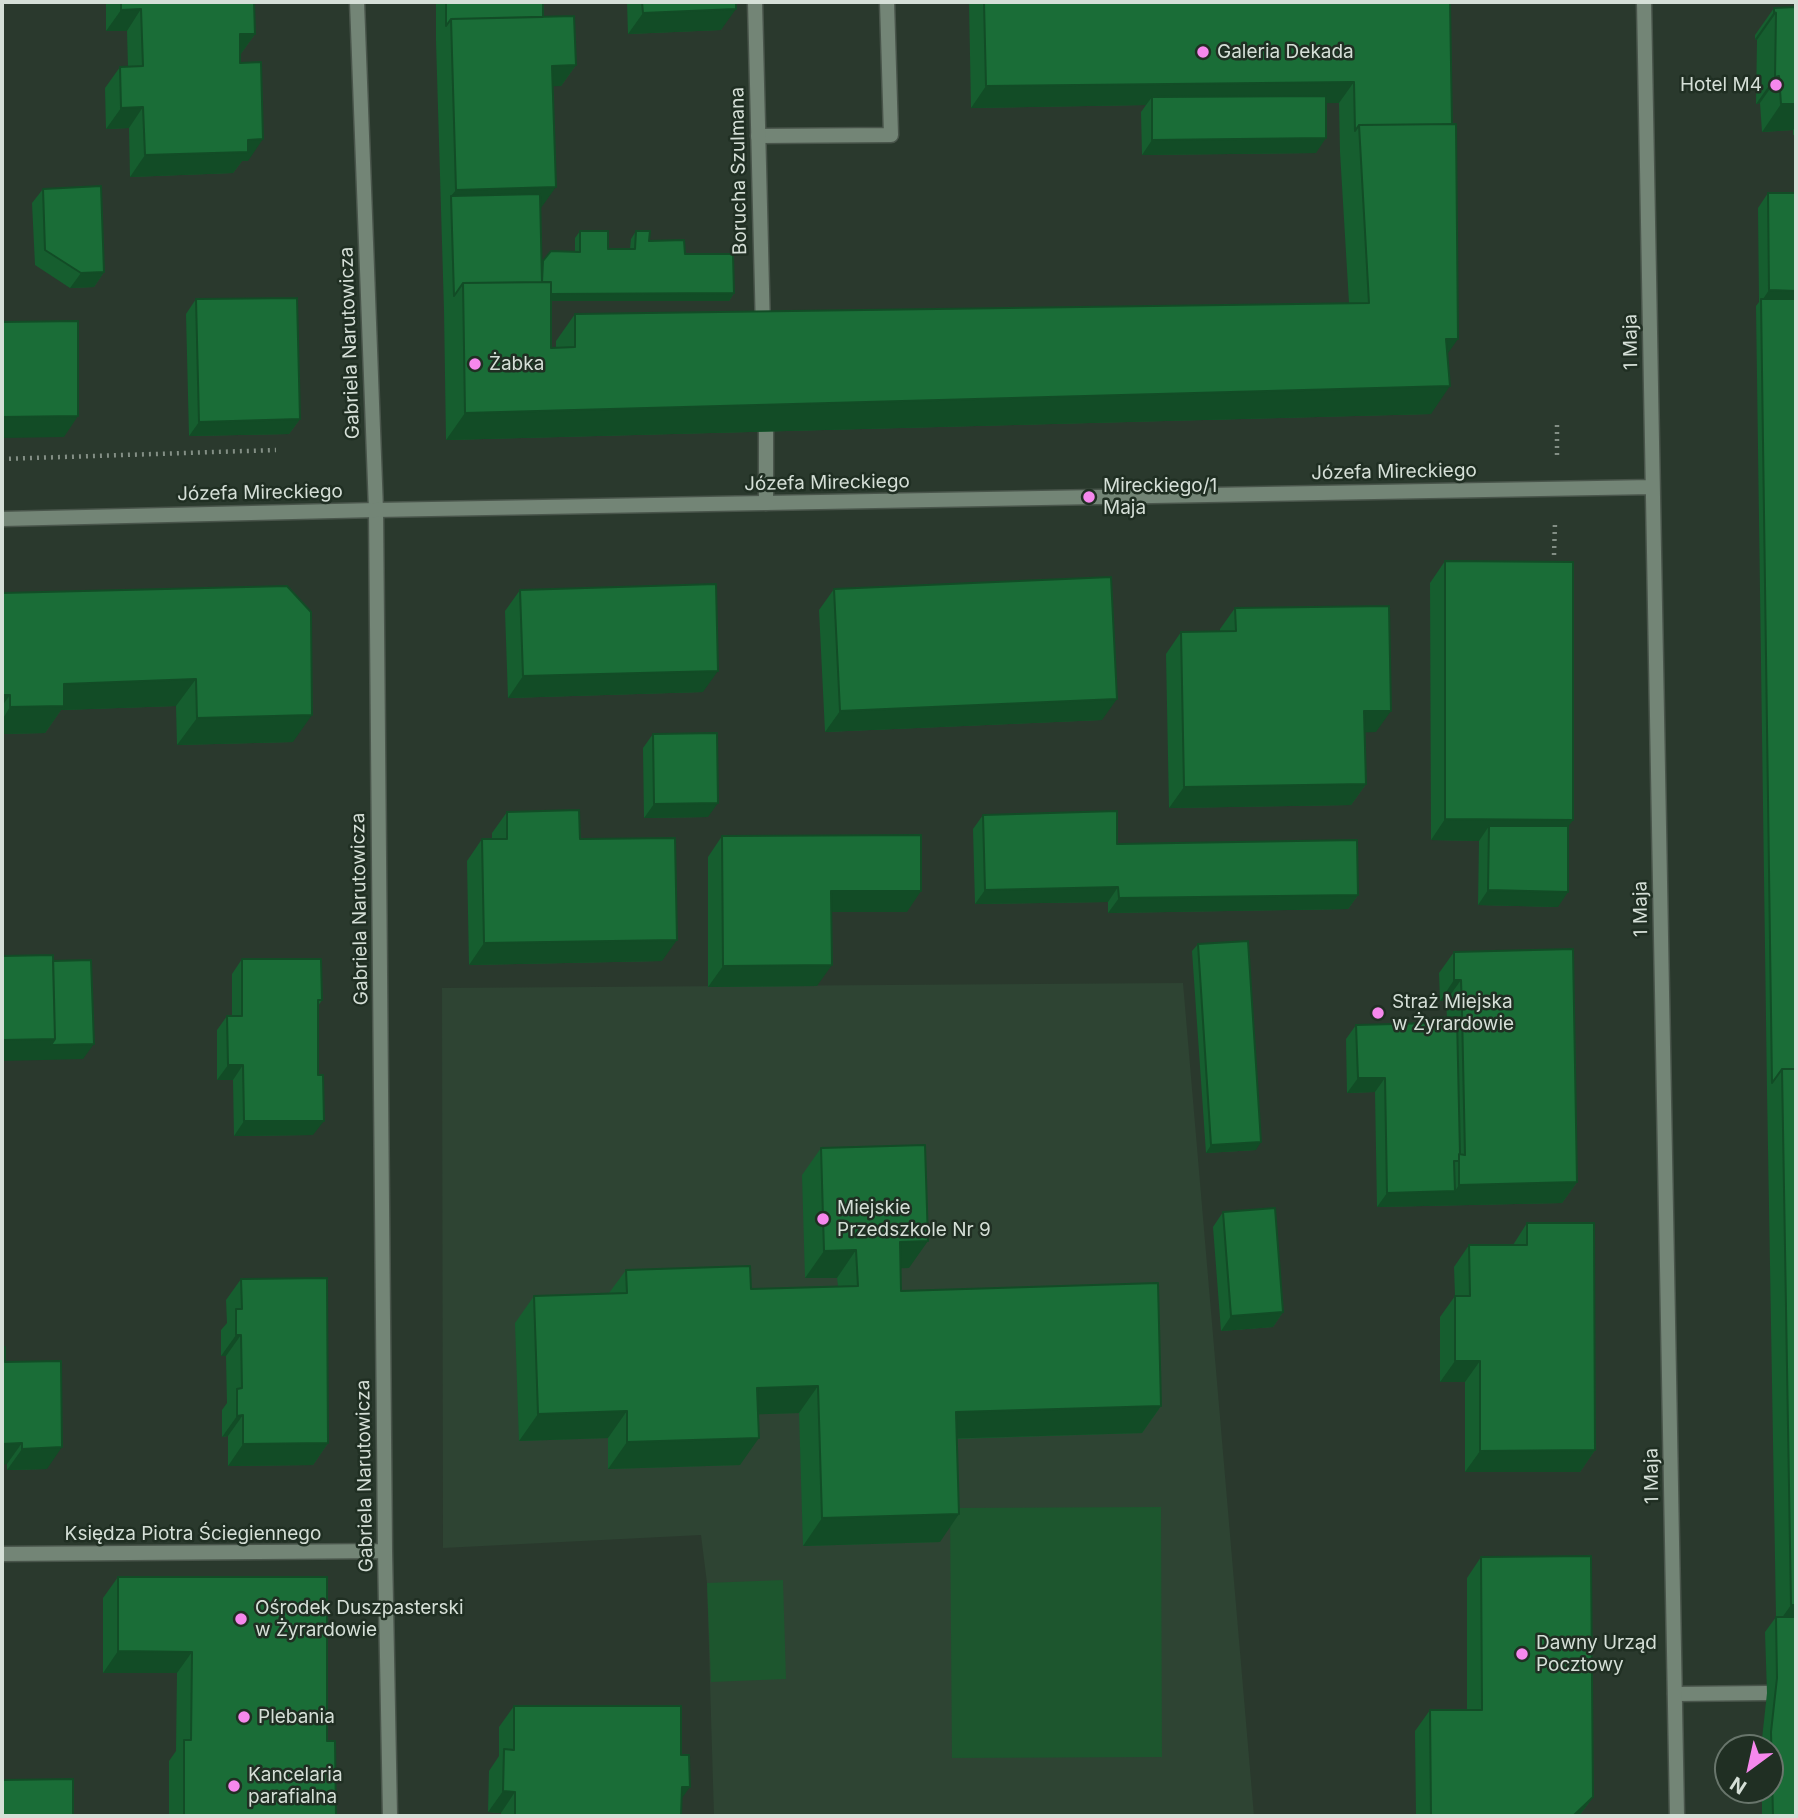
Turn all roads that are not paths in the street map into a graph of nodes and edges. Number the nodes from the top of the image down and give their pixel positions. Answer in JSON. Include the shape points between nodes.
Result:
{"nodes":[{"id":1,"x":357,"y":2,"type":"edge"},
{"id":2,"x":755,"y":2,"type":"edge"},
{"id":3,"x":887,"y":2,"type":"edge"},
{"id":4,"x":1644,"y":2,"type":"edge"},
{"id":5,"x":758,"y":136,"type":"junction"},
{"id":6,"x":763,"y":338,"type":"edge"},
{"id":7,"x":766,"y":432,"type":"edge"},
{"id":8,"x":1653,"y":487,"type":"junction"},
{"id":9,"x":766,"y":503,"type":"junction"},
{"id":10,"x":376,"y":510,"type":"junction"},
{"id":11,"x":2,"y":519,"type":"edge"},
{"id":12,"x":385,"y":1552,"type":"junction"},
{"id":13,"x":2,"y":1554,"type":"edge"},
{"id":14,"x":1767,"y":1693,"type":"dead end"},
{"id":15,"x":1675,"y":1694,"type":"junction"},
{"id":16,"x":390,"y":1816,"type":"edge"},
{"id":17,"x":1677,"y":1816,"type":"edge"}],
"edges":[{"from":1,"to":10,"type":"street","name":"Gabriela Narutowicza"},
{"from":2,"to":5,"type":"street","name":"Borucha Szulmana"},
{"from":3,"to":5,"type":"street","via":[[891,135]]},
{"from":4,"to":8,"type":"street","name":"1 Maja"},
{"from":5,"to":6,"type":"street","name":"Borucha Szulmana"},
{"from":7,"to":9,"type":"street"},
{"from":8,"to":9,"type":"street","name":"Józefa Mireckiego"},
{"from":8,"to":15,"type":"street","name":"1 Maja"},
{"from":9,"to":10,"type":"street","name":"Józefa Mireckiego"},
{"from":10,"to":11,"type":"street","name":"Józefa Mireckiego"},
{"from":10,"to":12,"type":"street","name":"Gabriela Narutowicza"},
{"from":12,"to":13,"type":"street","name":"Księdza Piotra Ściegiennego"},
{"from":12,"to":16,"type":"street","name":"Gabriela Narutowicza"},
{"from":14,"to":15,"type":"street"},
{"from":15,"to":17,"type":"street","name":"1 Maja"}]}
